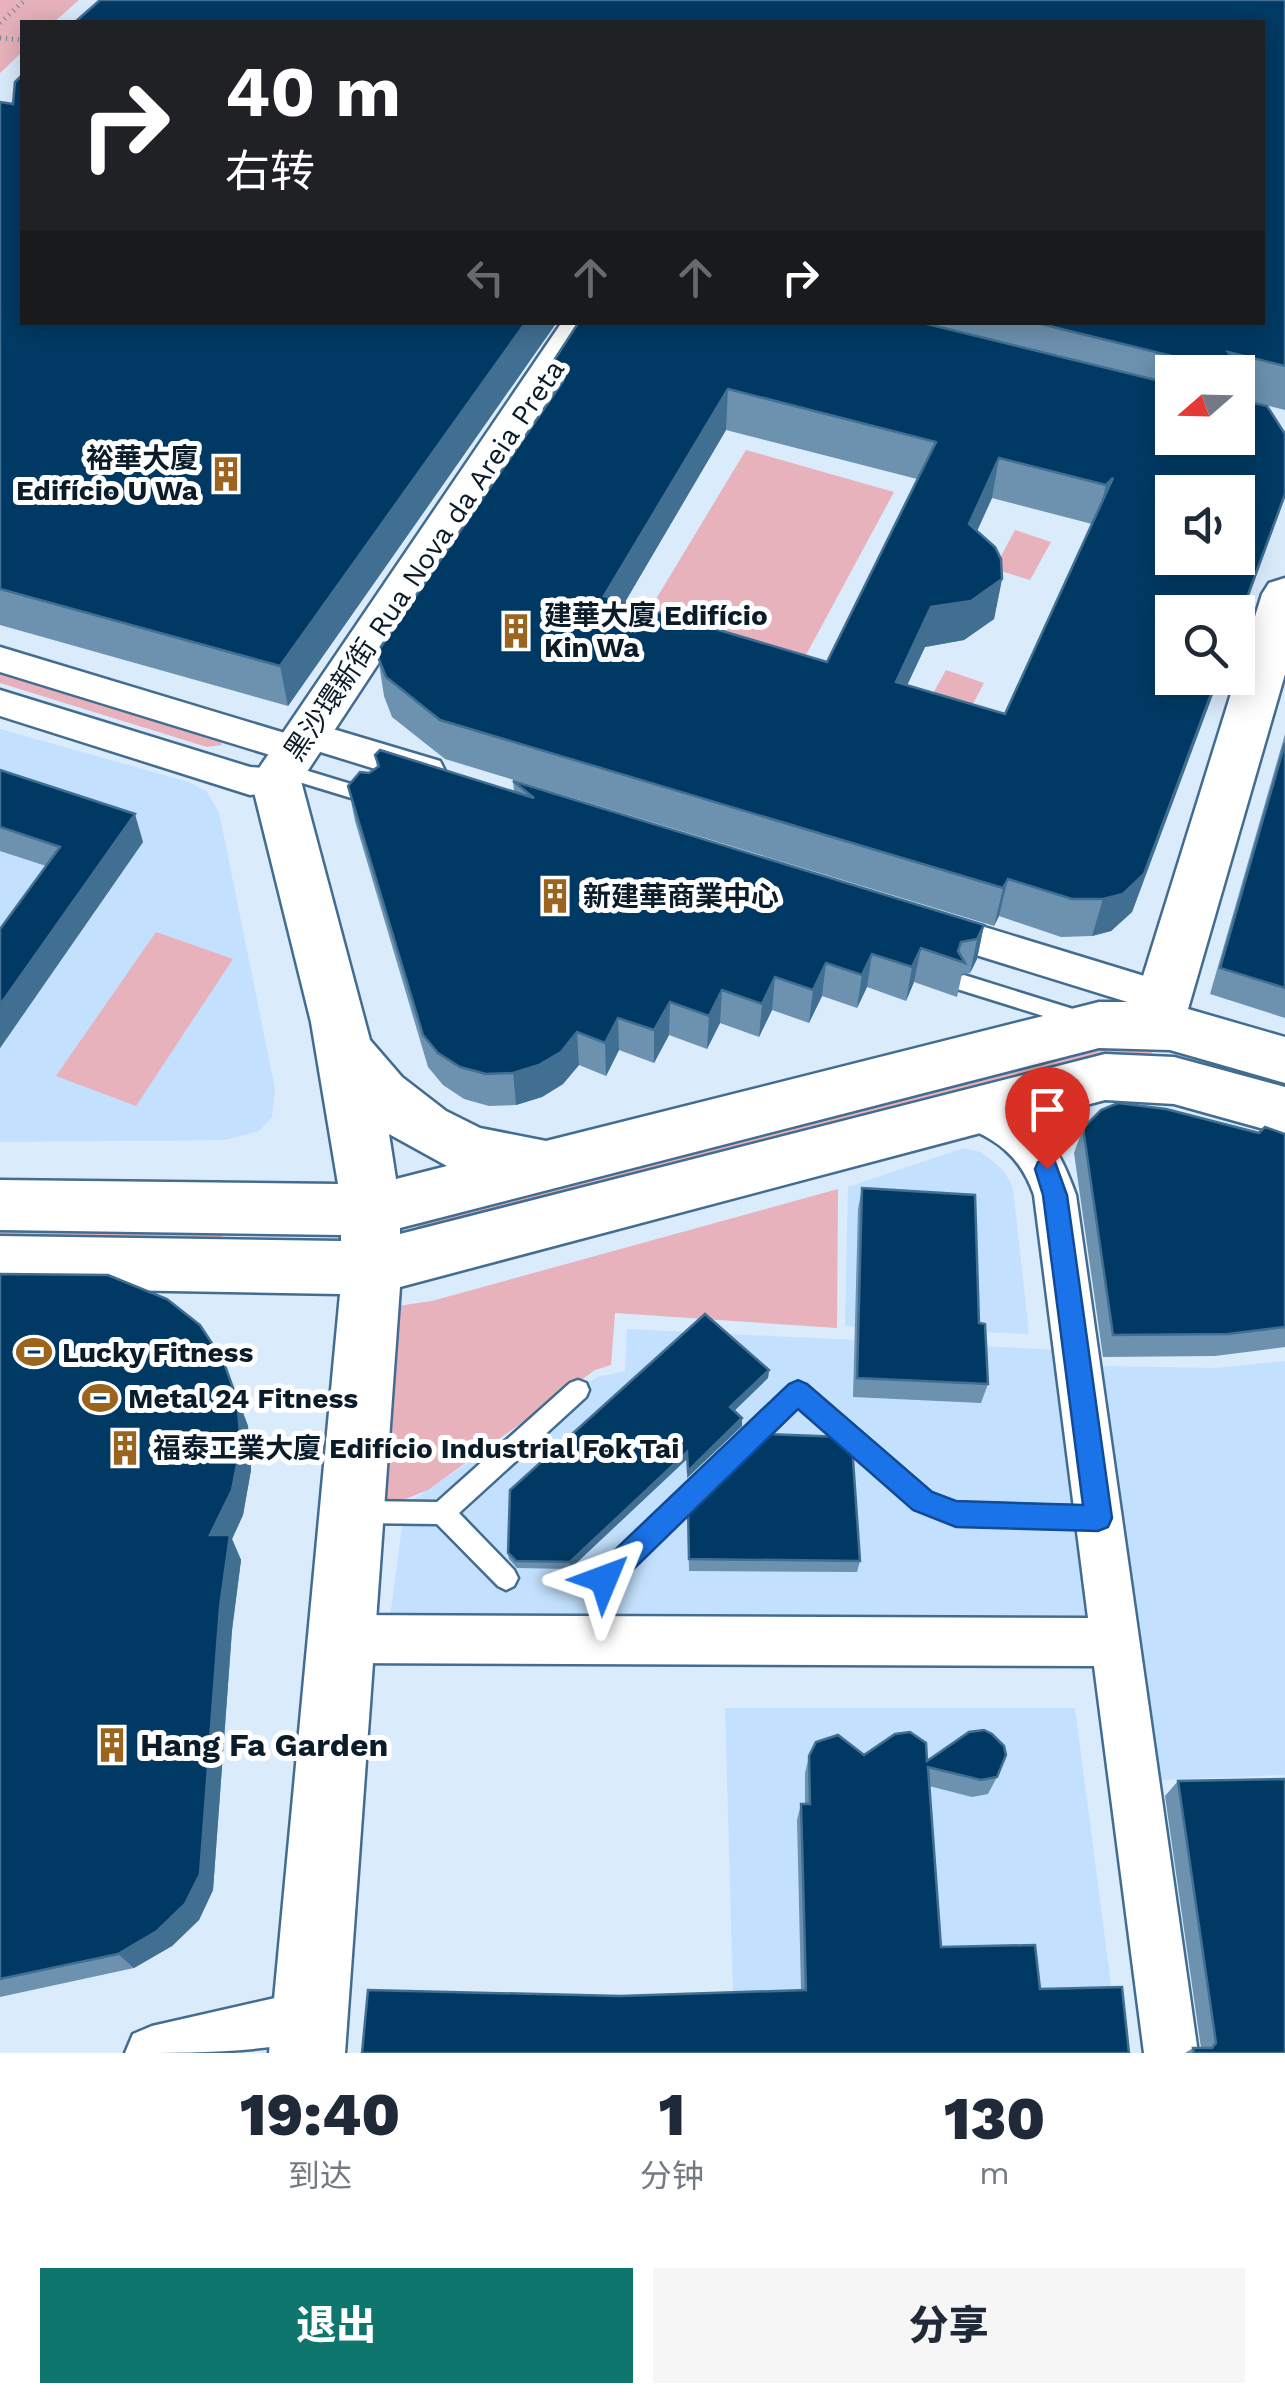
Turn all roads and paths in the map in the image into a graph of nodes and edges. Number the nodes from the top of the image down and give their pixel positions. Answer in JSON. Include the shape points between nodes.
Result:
{"nodes":[{"id":1,"x":25,"y":0,"type":"edge"},
{"id":2,"x":0,"y":23,"type":"edge"},
{"id":3,"x":582,"y":325,"type":"edge"},
{"id":4,"x":1285,"y":594,"type":"edge"},
{"id":5,"x":0,"y":659,"type":"edge"},
{"id":6,"x":0,"y":703,"type":"edge"},
{"id":7,"x":290,"y":758,"type":"junction"},
{"id":8,"x":459,"y":781,"type":"edge"},
{"id":9,"x":374,"y":798,"type":"edge"},
{"id":10,"x":897,"y":915,"type":"edge"},
{"id":11,"x":964,"y":983,"type":"edge"},
{"id":12,"x":1160,"y":1010,"type":"junction"},
{"id":13,"x":1098,"y":1025,"type":"junction"},
{"id":14,"x":340,"y":1042,"type":"junction"},
{"id":15,"x":1285,"y":1060,"type":"edge"},
{"id":16,"x":1285,"y":1092,"type":"edge"},
{"id":17,"x":1285,"y":1110,"type":"edge"},
{"id":18,"x":972,"y":1112,"type":"junction"},
{"id":19,"x":580,"y":1157,"type":"junction"},
{"id":20,"x":0,"y":1206,"type":"edge"},
{"id":21,"x":372,"y":1239,"type":"junction"},
{"id":22,"x":0,"y":1262,"type":"edge"},
{"id":23,"x":578,"y":1390,"type":"dead end"},
{"id":24,"x":351,"y":1512,"type":"junction"},
{"id":25,"x":442,"y":1513,"type":"junction"},
{"id":26,"x":1098,"y":1518,"type":"junction"},
{"id":27,"x":506,"y":1578,"type":"dead end"},
{"id":28,"x":604,"y":1579,"type":"dead end"},
{"id":29,"x":341,"y":1639,"type":"junction"},
{"id":30,"x":1116,"y":1642,"type":"junction"},
{"id":31,"x":309,"y":2035,"type":"edge"},
{"id":32,"x":152,"y":2053,"type":"edge"},
{"id":33,"x":1171,"y":2053,"type":"edge"}],
"edges":[{"from":1,"to":2,"type":"path"},
{"from":3,"to":7,"type":"main road","name":"黑沙環新街 Rua Nova da Areia Preta"},
{"from":4,"to":12,"type":"main road"},
{"from":5,"to":7,"type":"street"},
{"from":6,"to":7,"type":"street","via":[[250,782]]},
{"from":7,"to":8,"type":"street"},
{"from":7,"to":9,"type":"lane"},
{"from":7,"to":14,"type":"main road","name":"黑沙環新街 Rua Nova da Areia Preta"},
{"from":10,"to":12,"type":"street"},
{"from":11,"to":13,"type":"lane"},
{"from":12,"to":13,"type":"main road"},
{"from":12,"to":15,"type":"main road","via":[[1181,1028]]},
{"from":12,"to":16,"type":"main road","via":[[1174,1050]]},
{"from":13,"to":19,"type":"main road"},
{"from":14,"to":19,"type":"main road","via":[[396,1109],[448,1142],[510,1160]]},
{"from":14,"to":21,"type":"main road","name":"黑沙環新街 Rua Nova da Areia Preta"},
{"from":17,"to":18,"type":"main road","via":[[1190,1080],[1133,1074]]},
{"from":18,"to":21,"type":"main road"},
{"from":18,"to":26,"type":"street","via":[[1028,1140],[1055,1195]]},
{"from":19,"to":21,"type":"main road"},
{"from":20,"to":21,"type":"main road"},
{"from":21,"to":22,"type":"main road"},
{"from":21,"to":24,"type":"main road","name":"黑沙環新街 Rua Nova da Areia Preta"},
{"from":23,"to":25,"type":"lane"},
{"from":24,"to":25,"type":"lane"},
{"from":24,"to":29,"type":"main road","name":"黑沙環新街 Rua Nova da Areia Preta"},
{"from":25,"to":27,"type":"lane"},
{"from":26,"to":28,"type":"lane","via":[[956,1514],[922,1502],[798,1392]]},
{"from":26,"to":30,"type":"street"},
{"from":29,"to":30,"type":"street"},
{"from":29,"to":31,"type":"main road","name":"黑沙環新街 Rua Nova da Areia Preta"},
{"from":30,"to":33,"type":"street"},
{"from":31,"to":32,"type":"street"}]}
